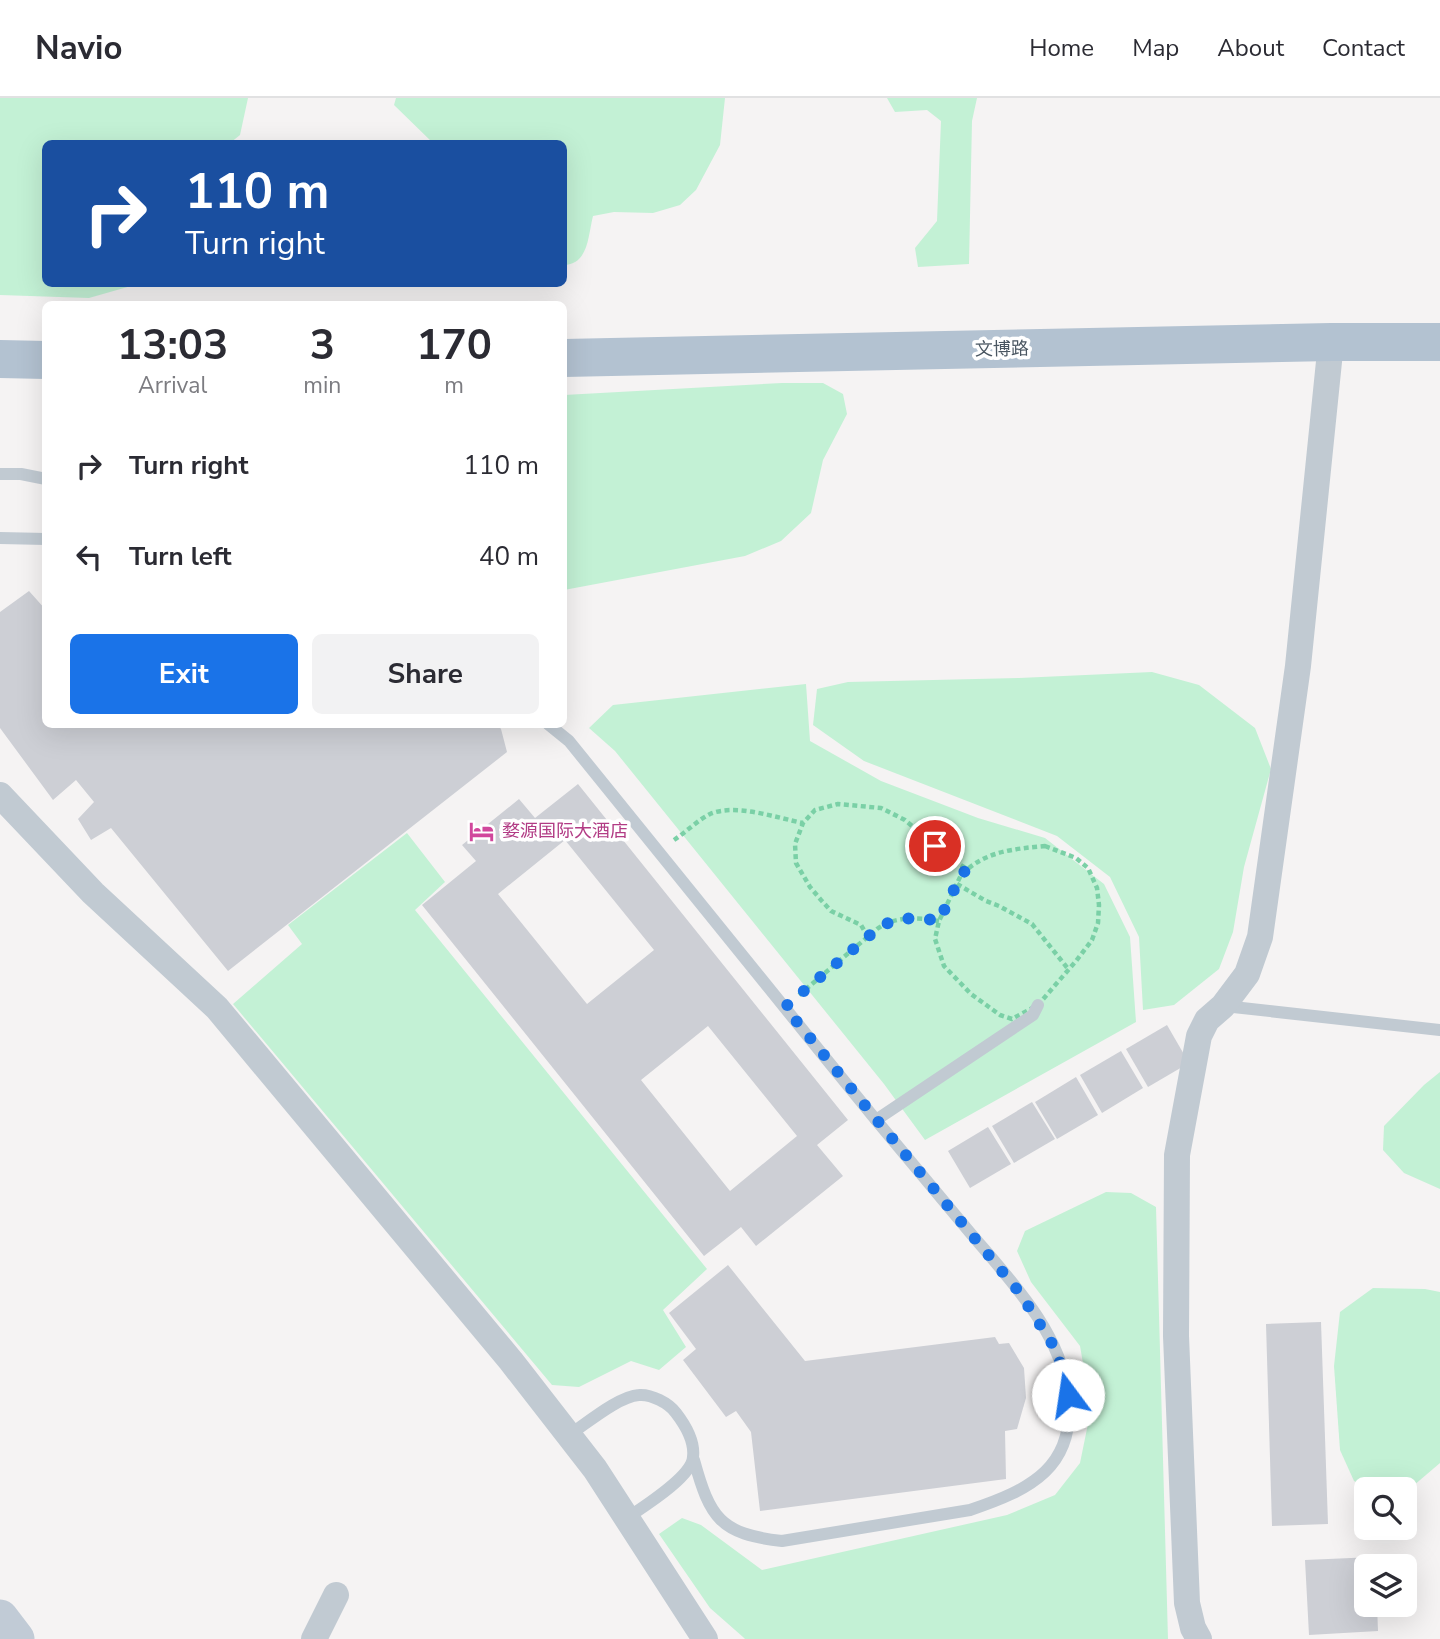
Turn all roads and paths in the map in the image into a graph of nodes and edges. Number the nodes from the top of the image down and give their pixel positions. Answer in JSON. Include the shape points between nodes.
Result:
{"nodes":[{"id":1,"x":1331,"y":342,"type":"junction"},
{"id":2,"x":1440,"y":342,"type":"edge"},
{"id":3,"x":567,"y":358,"type":"edge"},
{"id":4,"x":0,"y":359,"type":"edge"},
{"id":5,"x":42,"y":360,"type":"edge"},
{"id":6,"x":0,"y":474,"type":"edge"},
{"id":7,"x":42,"y":478,"type":"edge"},
{"id":8,"x":0,"y":538,"type":"edge"},
{"id":9,"x":42,"y":539,"type":"edge"},
{"id":10,"x":553,"y":728,"type":"edge"},
{"id":11,"x":0,"y":795,"type":"edge"},
{"id":12,"x":803,"y":823,"type":"junction"},
{"id":13,"x":659,"y":852,"type":"junction"},
{"id":14,"x":967,"y":869,"type":"junction"},
{"id":15,"x":957,"y":884,"type":"junction"},
{"id":16,"x":939,"y":921,"type":"junction"},
{"id":17,"x":868,"y":937,"type":"junction"},
{"id":18,"x":1069,"y":970,"type":"junction"},
{"id":19,"x":1038,"y":1006,"type":"junction"},
{"id":20,"x":1223,"y":1006,"type":"junction"},
{"id":21,"x":785,"y":1007,"type":"junction"},
{"id":22,"x":1440,"y":1030,"type":"edge"},
{"id":23,"x":876,"y":1119,"type":"junction"},
{"id":24,"x":569,"y":1435,"type":"junction"},
{"id":25,"x":694,"y":1460,"type":"junction"},
{"id":26,"x":627,"y":1518,"type":"junction"},
{"id":27,"x":336,"y":1595,"type":"dead end"},
{"id":28,"x":0,"y":1618,"type":"edge"},
{"id":29,"x":16,"y":1639,"type":"edge"},
{"id":30,"x":314,"y":1639,"type":"edge"},
{"id":31,"x":705,"y":1639,"type":"edge"},
{"id":32,"x":1199,"y":1639,"type":"edge"}],
"edges":[{"from":1,"to":2,"type":"main road","name":"文博路"},
{"from":1,"to":3,"type":"main road","name":"文博路"},
{"from":1,"to":20,"type":"street","via":[[1298,666],[1260,937],[1247,974]]},
{"from":4,"to":5,"type":"main road"},
{"from":6,"to":7,"type":"lane"},
{"from":8,"to":9,"type":"lane"},
{"from":10,"to":13,"type":"lane","via":[[569,741]]},
{"from":11,"to":24,"type":"street","via":[[93,893],[218,1007]]},
{"from":12,"to":13,"type":"path","via":[[722,810],[708,815]]},
{"from":12,"to":14,"type":"path","via":[[815,810],[838,804],[881,808],[905,820]]},
{"from":12,"to":17,"type":"path","via":[[795,844],[796,863],[831,911],[861,925]]},
{"from":13,"to":21,"type":"lane"},
{"from":14,"to":15,"type":"path"},
{"from":14,"to":18,"type":"path","via":[[989,855],[1045,846],[1088,868],[1097,888],[1098,923],[1092,940]]},
{"from":15,"to":16,"type":"path"},
{"from":15,"to":18,"type":"path","via":[[1032,924]]},
{"from":16,"to":17,"type":"path","via":[[888,921]]},
{"from":16,"to":19,"type":"path","via":[[935,939],[944,967],[971,994],[1012,1019]]},
{"from":17,"to":21,"type":"path"},
{"from":18,"to":19,"type":"path"},
{"from":19,"to":23,"type":"lane","via":[[1033,1015]]},
{"from":20,"to":22,"type":"lane"},
{"from":20,"to":32,"type":"street","via":[[1207,1020],[1199,1036],[1177,1155],[1177,1336],[1187,1603]]},
{"from":21,"to":23,"type":"lane"},
{"from":23,"to":25,"type":"lane","via":[[1020,1293],[1053,1345],[1068,1395],[1062,1449],[1042,1476],[1020,1491],[970,1510],[782,1541],[757,1538],[719,1520]]},
{"from":24,"to":25,"type":"lane","via":[[622,1400],[640,1394],[672,1407],[692,1439]]},
{"from":24,"to":26,"type":"street"},
{"from":25,"to":26,"type":"lane","via":[[683,1476]]},
{"from":26,"to":31,"type":"street"},
{"from":27,"to":30,"type":"street"},
{"from":28,"to":29,"type":"street"}]}
